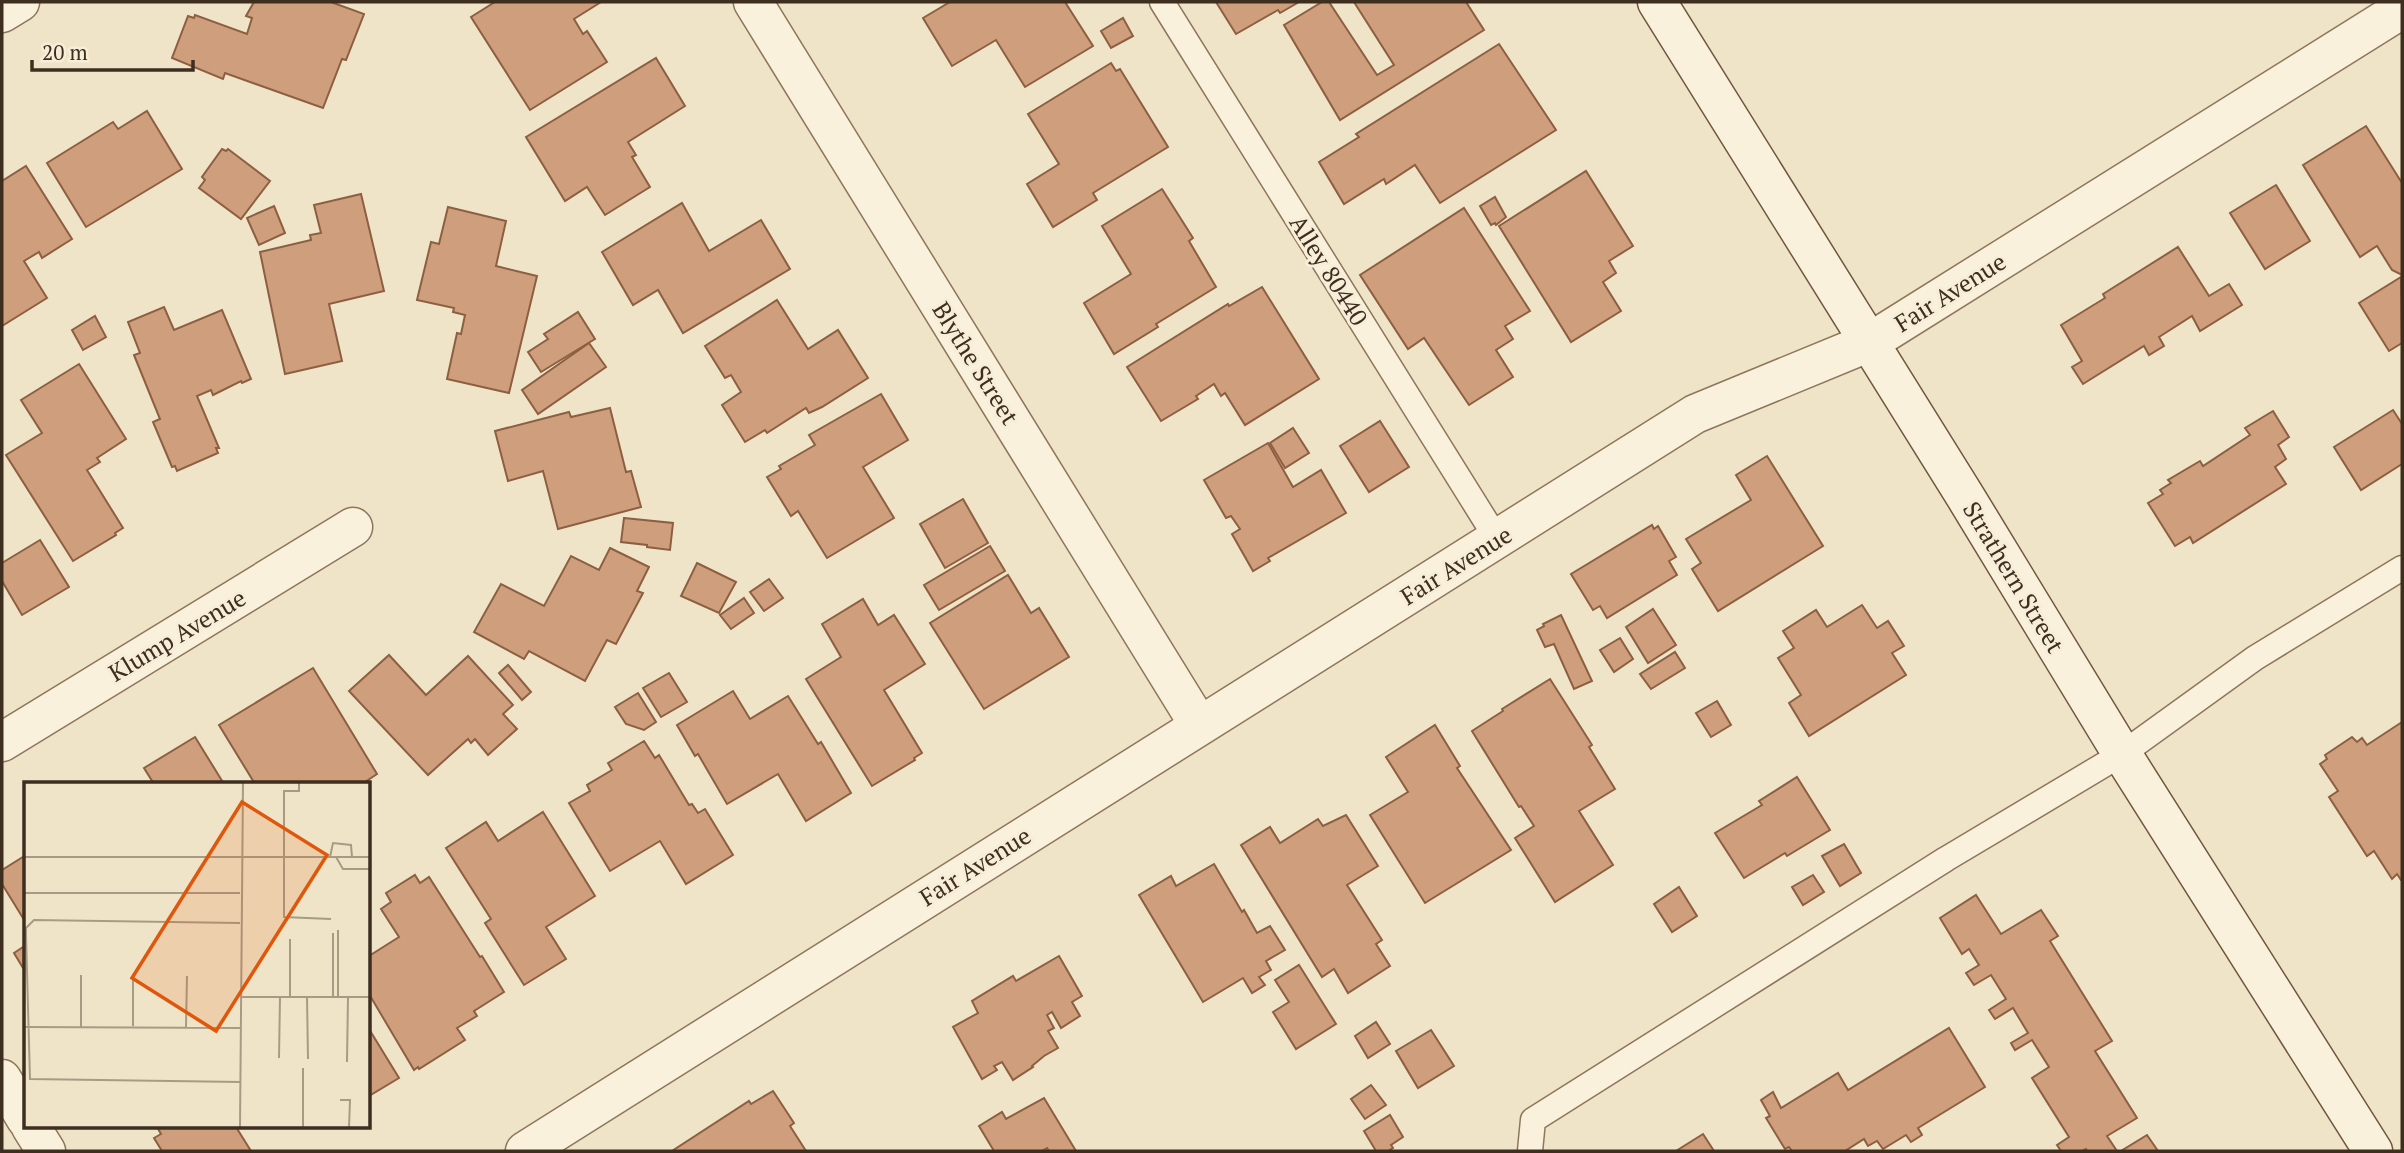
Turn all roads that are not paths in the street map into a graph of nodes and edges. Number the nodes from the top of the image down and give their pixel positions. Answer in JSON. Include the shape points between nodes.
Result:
{"nodes":[{"id":1,"x":20,"y":2,"type":"edge"},
{"id":2,"x":752,"y":2,"type":"edge"},
{"id":3,"x":1162,"y":2,"type":"edge"},
{"id":4,"x":1657,"y":2,"type":"edge"},
{"id":5,"x":2402,"y":9,"type":"edge"},
{"id":6,"x":2,"y":13,"type":"edge"},
{"id":7,"x":1870,"y":342,"type":"junction"},
{"id":8,"x":353,"y":527,"type":"dead end"},
{"id":9,"x":1497,"y":539,"type":"junction"},
{"id":10,"x":2402,"y":568,"type":"edge"},
{"id":11,"x":1199,"y":725,"type":"junction"},
{"id":12,"x":2,"y":742,"type":"edge"},
{"id":13,"x":2122,"y":754,"type":"junction"},
{"id":14,"x":2,"y":1079,"type":"edge"},
{"id":15,"x":24,"y":1116,"type":"edge"},
{"id":16,"x":32,"y":1128,"type":"edge"},
{"id":17,"x":46,"y":1151,"type":"edge"},
{"id":18,"x":525,"y":1151,"type":"edge"},
{"id":19,"x":1530,"y":1151,"type":"edge"},
{"id":20,"x":2373,"y":1151,"type":"edge"}],
"edges":[{"from":1,"to":6,"type":"street"},
{"from":2,"to":11,"type":"street","name":"Blythe Street"},
{"from":3,"to":9,"type":"lane","name":"Alley 80440"},
{"from":4,"to":7,"type":"street","name":"Strathern Street"},
{"from":5,"to":7,"type":"street","name":"Fair Avenue"},
{"from":7,"to":9,"type":"street","name":"Fair Avenue","via":[[1695,414]]},
{"from":7,"to":13,"type":"street","name":"Strathern Street"},
{"from":8,"to":12,"type":"street","name":"Klump Avenue"},
{"from":9,"to":11,"type":"street","name":"Fair Avenue"},
{"from":10,"to":13,"type":"lane","via":[[2255,658]]},
{"from":11,"to":18,"type":"street","name":"Fair Avenue"},
{"from":13,"to":19,"type":"lane","via":[[1532,1120]]},
{"from":13,"to":20,"type":"street","name":"Strathern Street"},
{"from":14,"to":15,"type":"street"},
{"from":16,"to":17,"type":"street"}]}
